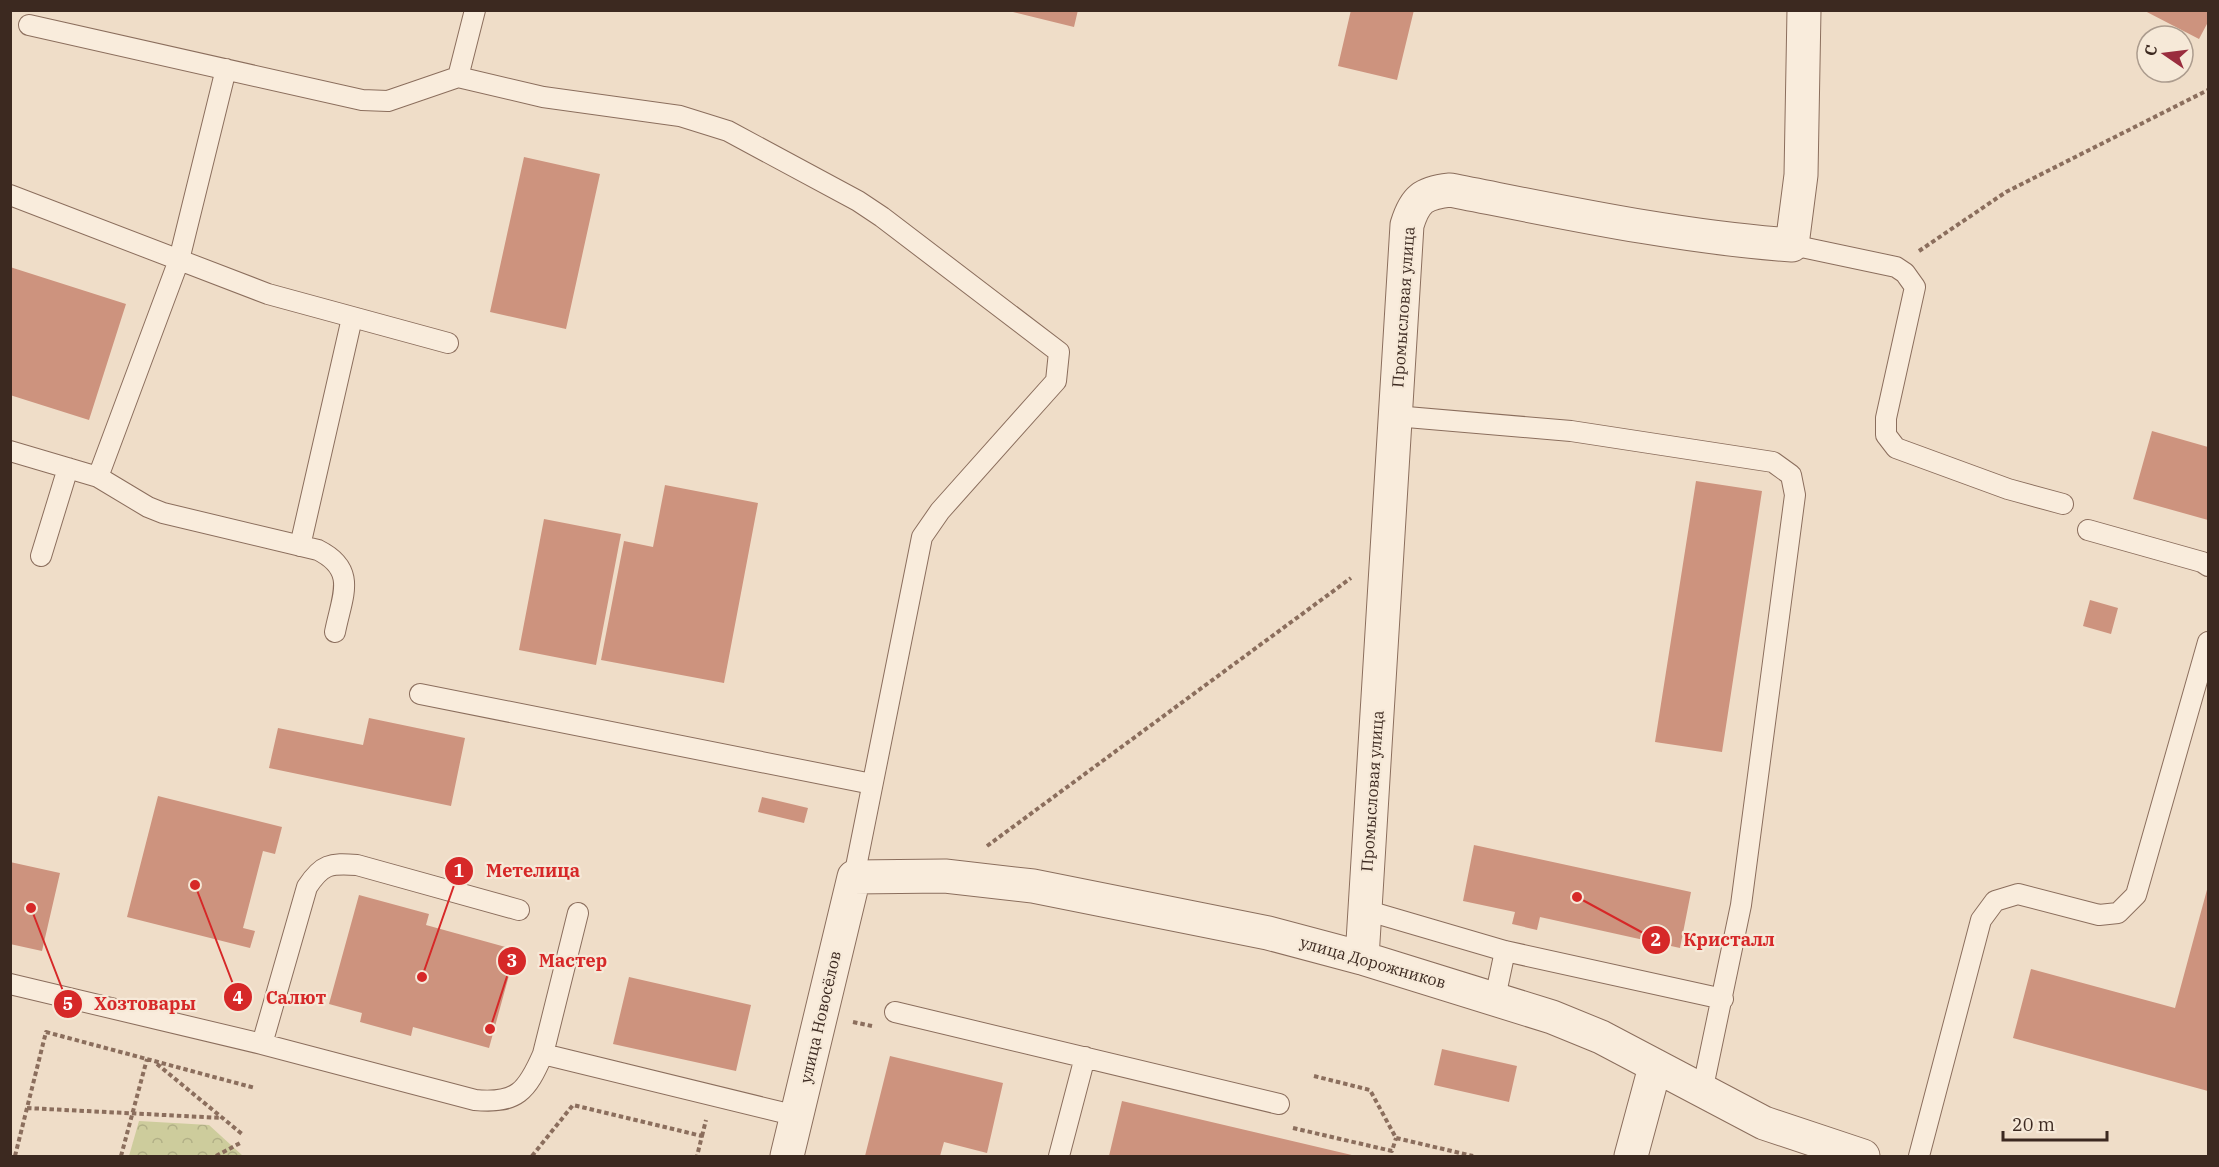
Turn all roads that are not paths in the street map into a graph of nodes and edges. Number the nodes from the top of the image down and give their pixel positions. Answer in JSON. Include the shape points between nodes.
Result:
{"nodes":[{"id":1,"x":475,"y":10,"type":"edge"},
{"id":2,"x":1804,"y":10,"type":"edge"},
{"id":3,"x":29,"y":25,"type":"dead end"},
{"id":4,"x":226,"y":69,"type":"junction"},
{"id":5,"x":458,"y":77,"type":"junction"},
{"id":6,"x":10,"y":195,"type":"edge"},
{"id":7,"x":1792,"y":245,"type":"junction"},
{"id":8,"x":179,"y":260,"type":"junction"},
{"id":9,"x":352,"y":318,"type":"junction"},
{"id":10,"x":448,"y":343,"type":"dead end"},
{"id":11,"x":1395,"y":416,"type":"junction"},
{"id":12,"x":10,"y":451,"type":"edge"},
{"id":13,"x":68,"y":468,"type":"junction"},
{"id":14,"x":98,"y":477,"type":"junction"},
{"id":15,"x":2064,"y":504,"type":"dead end"},
{"id":16,"x":2088,"y":530,"type":"dead end"},
{"id":17,"x":300,"y":546,"type":"junction"},
{"id":18,"x":41,"y":556,"type":"dead end"},
{"id":19,"x":2208,"y":566,"type":"edge"},
{"id":20,"x":335,"y":632,"type":"dead end"},
{"id":21,"x":2208,"y":642,"type":"edge"},
{"id":22,"x":420,"y":694,"type":"dead end"},
{"id":23,"x":2201,"y":695,"type":"edge"},
{"id":24,"x":872,"y":784,"type":"junction"},
{"id":25,"x":854,"y":877,"type":"junction"},
{"id":26,"x":519,"y":910,"type":"dead end"},
{"id":27,"x":1365,"y":910,"type":"junction"},
{"id":28,"x":578,"y":913,"type":"dead end"},
{"id":29,"x":1505,"y":951,"type":"junction"},
{"id":30,"x":1362,"y":958,"type":"junction"},
{"id":31,"x":10,"y":984,"type":"edge"},
{"id":32,"x":1495,"y":998,"type":"junction"},
{"id":33,"x":1723,"y":999,"type":"junction"},
{"id":34,"x":895,"y":1012,"type":"dead end"},
{"id":35,"x":262,"y":1044,"type":"junction"},
{"id":36,"x":543,"y":1054,"type":"junction"},
{"id":37,"x":1085,"y":1057,"type":"junction"},
{"id":38,"x":1655,"y":1067,"type":"junction"},
{"id":39,"x":1702,"y":1092,"type":"junction"},
{"id":40,"x":1279,"y":1104,"type":"dead end"},
{"id":41,"x":796,"y":1116,"type":"junction"},
{"id":42,"x":787,"y":1156,"type":"edge"},
{"id":43,"x":1059,"y":1156,"type":"edge"},
{"id":44,"x":1631,"y":1156,"type":"edge"},
{"id":45,"x":1863,"y":1156,"type":"edge"},
{"id":46,"x":1919,"y":1156,"type":"edge"}],
"edges":[{"from":1,"to":5,"type":"lane"},
{"from":2,"to":7,"type":"street","via":[[1801,175]]},
{"from":3,"to":4,"type":"lane"},
{"from":4,"to":5,"type":"lane","via":[[362,100],[388,101]]},
{"from":4,"to":8,"type":"lane"},
{"from":5,"to":24,"type":"lane","via":[[543,97],[680,116],[728,131],[858,201],[1059,352],[1056,381],[940,511],[922,537]]},
{"from":6,"to":8,"type":"lane"},
{"from":7,"to":11,"type":"street","name":"Промысловая улица","via":[[1730,241],[1450,190],[1429,192],[1412,209],[1407,225]]},
{"from":7,"to":15,"type":"lane","via":[[1896,267],[1915,287],[1886,418],[1889,442],[1997,485]]},
{"from":8,"to":9,"type":"lane","via":[[268,294]]},
{"from":8,"to":14,"type":"lane"},
{"from":9,"to":10,"type":"lane"},
{"from":9,"to":17,"type":"lane"},
{"from":11,"to":27,"type":"street","name":"Промысловая улица"},
{"from":11,"to":33,"type":"lane","via":[[1595,435],[1773,462],[1791,475],[1795,495],[1741,905]]},
{"from":12,"to":13,"type":"lane"},
{"from":13,"to":14,"type":"lane"},
{"from":13,"to":18,"type":"lane"},
{"from":14,"to":17,"type":"lane","via":[[163,513]]},
{"from":16,"to":19,"type":"lane"},
{"from":17,"to":20,"type":"lane","via":[[332,557],[342,568],[345,582]]},
{"from":21,"to":23,"type":"lane"},
{"from":22,"to":24,"type":"lane"},
{"from":23,"to":46,"type":"lane","via":[[2136,895],[2118,914],[2099,915],[2018,894],[1995,901],[1981,920]]},
{"from":24,"to":25,"type":"lane"},
{"from":25,"to":30,"type":"street","name":"улица Дорожников","via":[[945,876],[1033,886],[1268,933]]},
{"from":25,"to":41,"type":"street","name":"улица Новосёлов"},
{"from":26,"to":35,"type":"lane","via":[[357,865],[335,863],[318,871],[307,887]]},
{"from":27,"to":29,"type":"lane"},
{"from":27,"to":30,"type":"street","name":"Промысловая улица"},
{"from":28,"to":36,"type":"lane"},
{"from":29,"to":32,"type":"lane"},
{"from":29,"to":33,"type":"lane"},
{"from":30,"to":32,"type":"street","name":"улица Дорожников"},
{"from":31,"to":35,"type":"lane"},
{"from":32,"to":38,"type":"street","name":"улица Дорожников","via":[[1602,1037]]},
{"from":33,"to":39,"type":"lane"},
{"from":34,"to":37,"type":"lane"},
{"from":35,"to":36,"type":"lane","via":[[475,1100],[499,1102],[519,1094],[533,1077]]},
{"from":36,"to":41,"type":"lane"},
{"from":37,"to":40,"type":"lane"},
{"from":37,"to":43,"type":"lane"},
{"from":38,"to":39,"type":"street","name":"улица Дорожников"},
{"from":38,"to":44,"type":"street"},
{"from":39,"to":45,"type":"street","name":"улица Дорожников","via":[[1764,1123]]},
{"from":41,"to":42,"type":"street","name":"улица Новосёлов"}]}
